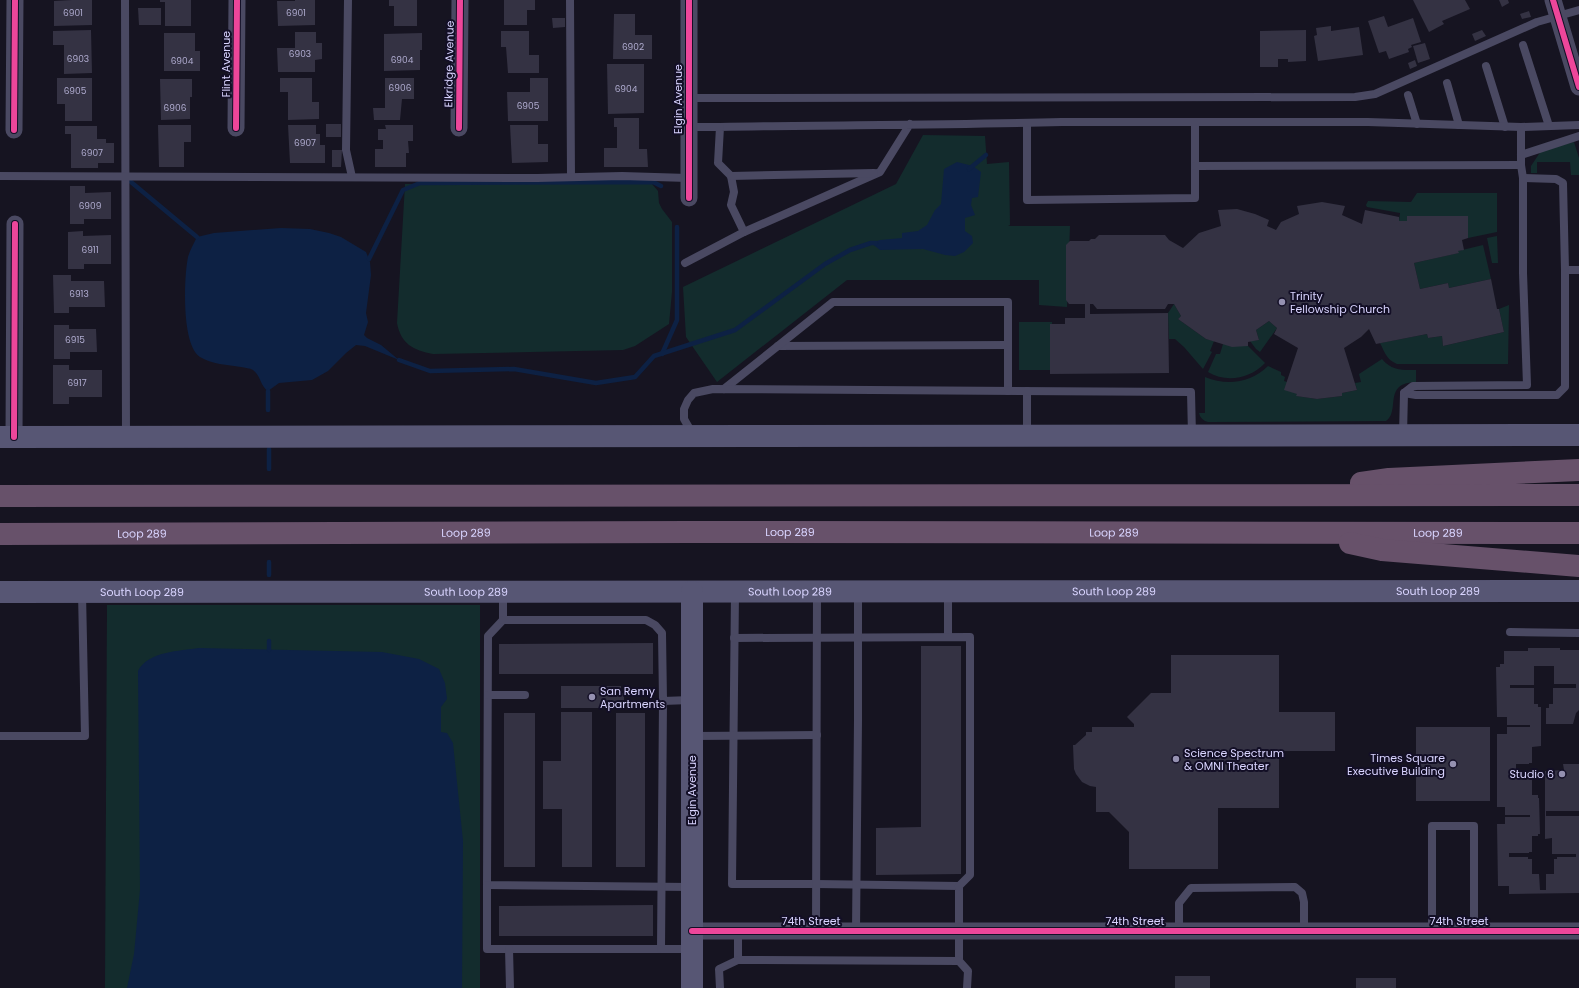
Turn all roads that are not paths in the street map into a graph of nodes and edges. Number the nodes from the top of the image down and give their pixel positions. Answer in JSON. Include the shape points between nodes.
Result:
{"nodes":[{"id":1,"x":15,"y":0,"type":"edge"},
{"id":2,"x":125,"y":0,"type":"edge"},
{"id":3,"x":237,"y":0,"type":"edge"},
{"id":4,"x":348,"y":0,"type":"edge"},
{"id":5,"x":460,"y":0,"type":"edge"},
{"id":6,"x":570,"y":0,"type":"edge"},
{"id":7,"x":689,"y":0,"type":"edge"},
{"id":8,"x":1553,"y":0,"type":"edge"},
{"id":9,"x":1579,"y":10,"type":"edge"},
{"id":10,"x":1558,"y":17,"type":"junction"},
{"id":11,"x":1523,"y":45,"type":"dead end"},
{"id":12,"x":1486,"y":66,"type":"dead end"},
{"id":13,"x":1448,"y":83,"type":"dead end"},
{"id":14,"x":1579,"y":87,"type":"edge"},
{"id":15,"x":1408,"y":95,"type":"dead end"},
{"id":16,"x":688,"y":98,"type":"junction"},
{"id":17,"x":1027,"y":123,"type":"junction"},
{"id":18,"x":1195,"y":123,"type":"junction"},
{"id":19,"x":910,"y":124,"type":"junction"},
{"id":20,"x":1417,"y":124,"type":"junction"},
{"id":21,"x":1459,"y":125,"type":"junction"},
{"id":22,"x":1579,"y":125,"type":"edge"},
{"id":23,"x":1549,"y":126,"type":"junction"},
{"id":24,"x":688,"y":127,"type":"junction"},
{"id":25,"x":720,"y":127,"type":"junction"},
{"id":26,"x":1505,"y":127,"type":"junction"},
{"id":27,"x":1520,"y":127,"type":"junction"},
{"id":28,"x":236,"y":128,"type":"dead end"},
{"id":29,"x":459,"y":128,"type":"dead end"},
{"id":30,"x":14,"y":130,"type":"dead end"},
{"id":31,"x":1579,"y":136,"type":"edge"},
{"id":32,"x":1521,"y":155,"type":"junction"},
{"id":33,"x":1521,"y":165,"type":"junction"},
{"id":34,"x":1195,"y":166,"type":"junction"},
{"id":35,"x":878,"y":173,"type":"junction"},
{"id":36,"x":0,"y":176,"type":"edge"},
{"id":37,"x":352,"y":176,"type":"junction"},
{"id":38,"x":731,"y":176,"type":"junction"},
{"id":39,"x":125,"y":177,"type":"junction"},
{"id":40,"x":571,"y":177,"type":"junction"},
{"id":41,"x":688,"y":178,"type":"junction"},
{"id":42,"x":1523,"y":178,"type":"junction"},
{"id":43,"x":689,"y":198,"type":"dead end"},
{"id":44,"x":15,"y":224,"type":"dead end"},
{"id":45,"x":744,"y":232,"type":"junction"},
{"id":46,"x":685,"y":263,"type":"dead end"},
{"id":47,"x":1565,"y":270,"type":"junction"},
{"id":48,"x":1579,"y":270,"type":"edge"},
{"id":49,"x":1008,"y":345,"type":"junction"},
{"id":50,"x":778,"y":346,"type":"junction"},
{"id":51,"x":724,"y":389,"type":"junction"},
{"id":52,"x":1008,"y":391,"type":"junction"},
{"id":53,"x":1027,"y":391,"type":"junction"},
{"id":54,"x":1404,"y":392,"type":"junction"},
{"id":55,"x":1579,"y":435,"type":"edge"},
{"id":56,"x":1027,"y":436,"type":"junction"},
{"id":57,"x":1192,"y":436,"type":"junction"},
{"id":58,"x":1404,"y":436,"type":"junction"},
{"id":59,"x":7,"y":437,"type":"edge"},
{"id":60,"x":126,"y":437,"type":"junction"},
{"id":61,"x":693,"y":437,"type":"junction"},
{"id":62,"x":1579,"y":470,"type":"edge"},
{"id":63,"x":1579,"y":494,"type":"edge"},
{"id":64,"x":1259,"y":495,"type":"junction"},
{"id":65,"x":0,"y":496,"type":"edge"},
{"id":66,"x":1306,"y":533,"type":"junction"},
{"id":67,"x":1579,"y":533,"type":"edge"},
{"id":68,"x":0,"y":534,"type":"edge"},
{"id":69,"x":221,"y":534,"type":"junction"},
{"id":70,"x":0,"y":545,"type":"edge"},
{"id":71,"x":1579,"y":566,"type":"edge"},
{"id":72,"x":817,"y":591,"type":"junction"},
{"id":73,"x":858,"y":591,"type":"junction"},
{"id":74,"x":948,"y":591,"type":"junction"},
{"id":75,"x":1579,"y":591,"type":"edge"},
{"id":76,"x":0,"y":592,"type":"edge"},
{"id":77,"x":82,"y":592,"type":"junction"},
{"id":78,"x":503,"y":592,"type":"junction"},
{"id":79,"x":692,"y":592,"type":"junction"},
{"id":80,"x":735,"y":592,"type":"junction"},
{"id":81,"x":503,"y":620,"type":"junction"},
{"id":82,"x":1510,"y":632,"type":"dead end"},
{"id":83,"x":1579,"y":633,"type":"edge"},
{"id":84,"x":858,"y":636,"type":"junction"},
{"id":85,"x":948,"y":637,"type":"junction"},
{"id":86,"x":734,"y":638,"type":"junction"},
{"id":87,"x":817,"y":638,"type":"junction"},
{"id":88,"x":488,"y":695,"type":"junction"},
{"id":89,"x":525,"y":695,"type":"dead end"},
{"id":90,"x":692,"y":700,"type":"junction"},
{"id":91,"x":664,"y":701,"type":"junction"},
{"id":92,"x":817,"y":735,"type":"junction"},
{"id":93,"x":0,"y":736,"type":"edge"},
{"id":94,"x":692,"y":736,"type":"junction"},
{"id":95,"x":734,"y":736,"type":"junction"},
{"id":96,"x":816,"y":884,"type":"junction"},
{"id":97,"x":856,"y":884,"type":"junction"},
{"id":98,"x":487,"y":885,"type":"junction"},
{"id":99,"x":663,"y":886,"type":"junction"},
{"id":100,"x":959,"y":886,"type":"junction"},
{"id":101,"x":692,"y":887,"type":"junction"},
{"id":102,"x":738,"y":931,"type":"junction"},
{"id":103,"x":816,"y":931,"type":"junction"},
{"id":104,"x":856,"y":931,"type":"junction"},
{"id":105,"x":959,"y":931,"type":"junction"},
{"id":106,"x":1178,"y":931,"type":"junction"},
{"id":107,"x":1304,"y":931,"type":"junction"},
{"id":108,"x":1432,"y":931,"type":"junction"},
{"id":109,"x":1474,"y":931,"type":"junction"},
{"id":110,"x":1579,"y":931,"type":"edge"},
{"id":111,"x":692,"y":940,"type":"junction"},
{"id":112,"x":661,"y":948,"type":"junction"},
{"id":113,"x":509,"y":949,"type":"junction"},
{"id":114,"x":738,"y":960,"type":"junction"},
{"id":115,"x":959,"y":961,"type":"junction"},
{"id":116,"x":510,"y":988,"type":"edge"},
{"id":117,"x":692,"y":988,"type":"edge"},
{"id":118,"x":720,"y":988,"type":"edge"},
{"id":119,"x":967,"y":988,"type":"edge"}],
"edges":[{"from":1,"to":30,"type":"street"},
{"from":2,"to":39,"type":"lane"},
{"from":3,"to":28,"type":"street","name":"Flint Avenue"},
{"from":4,"to":37,"type":"lane","via":[[346,150]]},
{"from":5,"to":29,"type":"street","name":"Elkridge Avenue"},
{"from":6,"to":40,"type":"lane"},
{"from":7,"to":16,"type":"street","name":"Elgin Avenue"},
{"from":8,"to":10,"type":"street"},
{"from":9,"to":10,"type":"lane"},
{"from":10,"to":14,"type":"street"},
{"from":10,"to":16,"type":"lane","via":[[1537,22],[1376,94],[1355,97]]},
{"from":11,"to":23,"type":"lane"},
{"from":12,"to":26,"type":"lane"},
{"from":13,"to":21,"type":"lane"},
{"from":15,"to":20,"type":"lane"},
{"from":16,"to":24,"type":"street","name":"Elgin Avenue"},
{"from":17,"to":18,"type":"lane"},
{"from":17,"to":19,"type":"lane"},
{"from":17,"to":34,"type":"lane","via":[[1027,200],[1195,198]]},
{"from":18,"to":20,"type":"lane"},
{"from":18,"to":34,"type":"lane"},
{"from":19,"to":25,"type":"lane"},
{"from":19,"to":35,"type":"lane"},
{"from":20,"to":21,"type":"lane"},
{"from":21,"to":26,"type":"lane"},
{"from":22,"to":23,"type":"lane"},
{"from":23,"to":27,"type":"lane"},
{"from":24,"to":25,"type":"lane"},
{"from":24,"to":41,"type":"street","name":"Elgin Avenue"},
{"from":25,"to":38,"type":"lane","via":[[718,163]]},
{"from":26,"to":27,"type":"lane"},
{"from":27,"to":32,"type":"lane"},
{"from":31,"to":32,"type":"lane"},
{"from":32,"to":33,"type":"lane"},
{"from":33,"to":34,"type":"lane"},
{"from":33,"to":42,"type":"lane"},
{"from":35,"to":38,"type":"lane"},
{"from":35,"to":45,"type":"lane"},
{"from":36,"to":39,"type":"lane"},
{"from":37,"to":39,"type":"lane"},
{"from":37,"to":40,"type":"lane"},
{"from":38,"to":45,"type":"lane","via":[[734,192],[731,205]]},
{"from":39,"to":60,"type":"lane"},
{"from":40,"to":41,"type":"lane"},
{"from":41,"to":43,"type":"street","name":"Elgin Avenue"},
{"from":42,"to":47,"type":"lane","via":[[1556,180],[1563,183]]},
{"from":42,"to":54,"type":"lane","via":[[1527,385],[1413,386]]},
{"from":44,"to":59,"type":"street"},
{"from":45,"to":46,"type":"lane"},
{"from":47,"to":48,"type":"lane"},
{"from":47,"to":54,"type":"lane","via":[[1565,387],[1557,395],[1416,396]]},
{"from":49,"to":50,"type":"lane"},
{"from":49,"to":50,"type":"lane","via":[[1008,302],[833,302]]},
{"from":49,"to":52,"type":"lane"},
{"from":50,"to":51,"type":"lane"},
{"from":51,"to":52,"type":"lane"},
{"from":51,"to":61,"type":"lane","via":[[694,392],[688,400],[684,409],[684,419]]},
{"from":52,"to":53,"type":"lane"},
{"from":53,"to":56,"type":"lane"},
{"from":53,"to":57,"type":"lane","via":[[1191,392]]},
{"from":54,"to":58,"type":"lane"},
{"from":55,"to":58,"type":"main road"},
{"from":56,"to":57,"type":"main road"},
{"from":56,"to":61,"type":"main road"},
{"from":57,"to":58,"type":"main road"},
{"from":59,"to":60,"type":"main road"},
{"from":60,"to":61,"type":"main road"},
{"from":62,"to":64,"type":"highway","via":[[1389,480]]},
{"from":63,"to":64,"type":"highway"},
{"from":64,"to":65,"type":"highway"},
{"from":66,"to":67,"type":"highway","name":"Loop 289"},
{"from":66,"to":69,"type":"highway","name":"Loop 289"},
{"from":66,"to":71,"type":"highway","via":[[1382,550]]},
{"from":68,"to":69,"type":"highway","name":"Loop 289"},
{"from":69,"to":70,"type":"highway"},
{"from":72,"to":73,"type":"main road","name":"South Loop 289"},
{"from":72,"to":80,"type":"main road","name":"South Loop 289"},
{"from":72,"to":87,"type":"lane"},
{"from":73,"to":74,"type":"main road","name":"South Loop 289"},
{"from":73,"to":84,"type":"lane"},
{"from":74,"to":75,"type":"main road","name":"South Loop 289"},
{"from":74,"to":85,"type":"lane"},
{"from":76,"to":77,"type":"main road","name":"South Loop 289"},
{"from":77,"to":78,"type":"main road","name":"South Loop 289"},
{"from":77,"to":93,"type":"lane","via":[[85,736]]},
{"from":78,"to":79,"type":"main road","name":"South Loop 289"},
{"from":78,"to":81,"type":"lane"},
{"from":79,"to":80,"type":"main road","name":"South Loop 289"},
{"from":79,"to":90,"type":"main road","name":"Elgin Avenue"},
{"from":80,"to":86,"type":"lane"},
{"from":81,"to":88,"type":"lane","via":[[488,636]]},
{"from":81,"to":91,"type":"lane","via":[[646,620],[662,633]]},
{"from":82,"to":83,"type":"lane"},
{"from":84,"to":85,"type":"lane"},
{"from":84,"to":87,"type":"lane"},
{"from":84,"to":97,"type":"lane"},
{"from":85,"to":100,"type":"lane","via":[[970,637],[970,875]]},
{"from":86,"to":87,"type":"lane"},
{"from":86,"to":95,"type":"lane"},
{"from":87,"to":92,"type":"lane"},
{"from":88,"to":89,"type":"lane"},
{"from":88,"to":98,"type":"lane"},
{"from":90,"to":91,"type":"lane"},
{"from":90,"to":94,"type":"main road","name":"Elgin Avenue"},
{"from":91,"to":99,"type":"lane"},
{"from":92,"to":95,"type":"lane"},
{"from":92,"to":96,"type":"lane"},
{"from":94,"to":95,"type":"lane"},
{"from":94,"to":101,"type":"main road","name":"Elgin Avenue"},
{"from":95,"to":96,"type":"lane","via":[[732,884]]},
{"from":96,"to":97,"type":"lane"},
{"from":96,"to":103,"type":"lane"},
{"from":97,"to":100,"type":"lane"},
{"from":97,"to":104,"type":"lane"},
{"from":98,"to":99,"type":"lane"},
{"from":98,"to":113,"type":"lane","via":[[487,949]]},
{"from":99,"to":101,"type":"lane"},
{"from":99,"to":112,"type":"lane"},
{"from":100,"to":105,"type":"lane"},
{"from":101,"to":111,"type":"main road","name":"Elgin Avenue"},
{"from":102,"to":103,"type":"street","name":"74th Street"},
{"from":102,"to":111,"type":"street","name":"74th Street"},
{"from":102,"to":114,"type":"lane"},
{"from":103,"to":104,"type":"street","name":"74th Street"},
{"from":104,"to":105,"type":"street","name":"74th Street"},
{"from":105,"to":106,"type":"street","name":"74th Street"},
{"from":105,"to":115,"type":"lane"},
{"from":106,"to":107,"type":"street","name":"74th Street"},
{"from":106,"to":107,"type":"lane","via":[[1178,903],[1191,888],[1295,887],[1302,893],[1304,902]]},
{"from":107,"to":108,"type":"street","name":"74th Street"},
{"from":108,"to":109,"type":"street","name":"74th Street"},
{"from":108,"to":109,"type":"lane","via":[[1432,826],[1474,826]]},
{"from":109,"to":110,"type":"street","name":"74th Street"},
{"from":111,"to":112,"type":"lane"},
{"from":111,"to":117,"type":"main road","name":"Elgin Avenue"},
{"from":112,"to":113,"type":"lane"},
{"from":113,"to":116,"type":"lane"},
{"from":114,"to":115,"type":"lane"},
{"from":114,"to":118,"type":"lane","via":[[719,969]]},
{"from":115,"to":119,"type":"lane","via":[[968,971]]}]}
